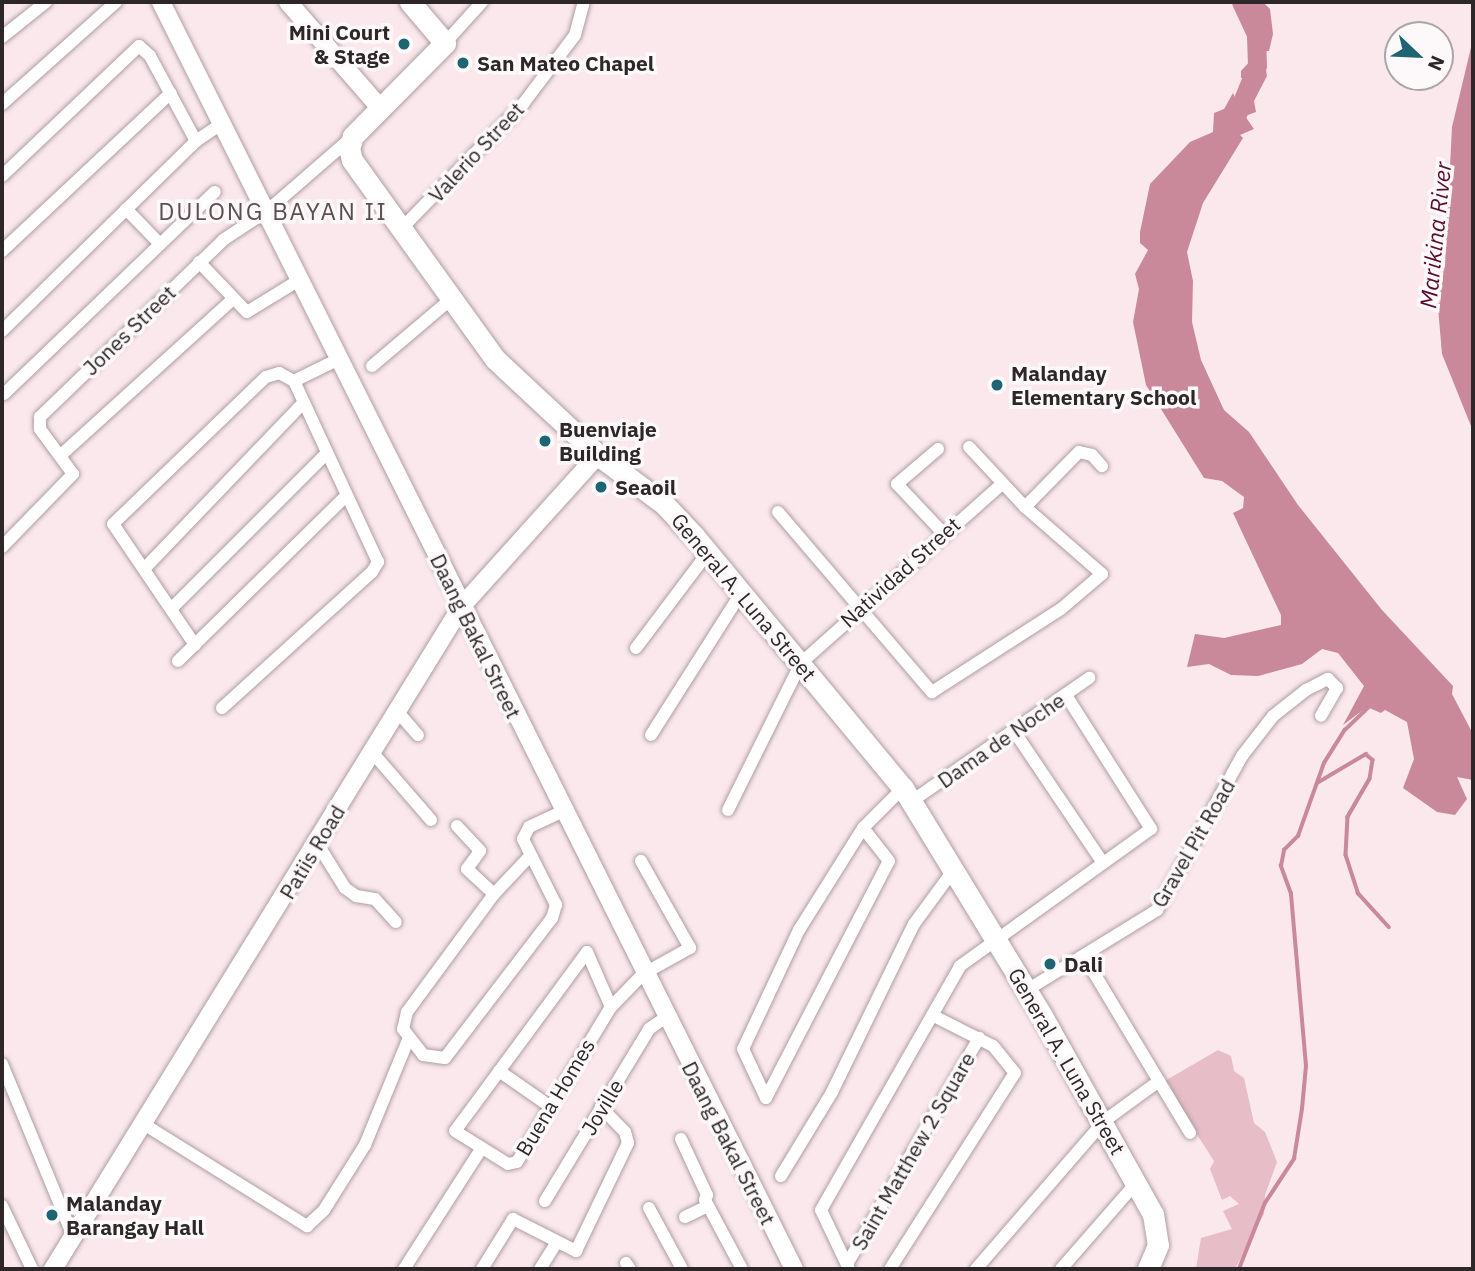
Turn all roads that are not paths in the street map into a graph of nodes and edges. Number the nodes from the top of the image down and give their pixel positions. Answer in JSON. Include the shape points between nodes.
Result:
{"nodes":[{"id":1,"x":46,"y":2,"type":"edge"},
{"id":2,"x":116,"y":2,"type":"edge"},
{"id":3,"x":161,"y":2,"type":"edge"},
{"id":4,"x":288,"y":2,"type":"edge"},
{"id":5,"x":410,"y":2,"type":"edge"},
{"id":6,"x":482,"y":2,"type":"edge"},
{"id":7,"x":584,"y":2,"type":"edge"},
{"id":8,"x":2,"y":37,"type":"edge"},
{"id":9,"x":445,"y":43,"type":"junction"},
{"id":10,"x":171,"y":93,"type":"junction"},
{"id":11,"x":2,"y":104,"type":"edge"},
{"id":12,"x":380,"y":108,"type":"junction"},
{"id":13,"x":220,"y":125,"type":"junction"},
{"id":14,"x":353,"y":136,"type":"junction"},
{"id":15,"x":196,"y":141,"type":"junction"},
{"id":16,"x":2,"y":176,"type":"edge"},
{"id":17,"x":215,"y":192,"type":"dead end"},
{"id":18,"x":126,"y":209,"type":"junction"},
{"id":19,"x":267,"y":211,"type":"junction"},
{"id":20,"x":403,"y":227,"type":"junction"},
{"id":21,"x":160,"y":244,"type":"junction"},
{"id":22,"x":2,"y":251,"type":"edge"},
{"id":23,"x":199,"y":262,"type":"junction"},
{"id":24,"x":299,"y":280,"type":"junction"},
{"id":25,"x":452,"y":299,"type":"junction"},
{"id":26,"x":232,"y":300,"type":"junction"},
{"id":27,"x":2,"y":331,"type":"edge"},
{"id":28,"x":339,"y":359,"type":"junction"},
{"id":29,"x":372,"y":366,"type":"dead end"},
{"id":30,"x":294,"y":381,"type":"junction"},
{"id":31,"x":4,"y":394,"type":"dead end"},
{"id":32,"x":301,"y":405,"type":"junction"},
{"id":33,"x":969,"y":447,"type":"dead end"},
{"id":34,"x":938,"y":449,"type":"dead end"},
{"id":35,"x":61,"y":455,"type":"junction"},
{"id":36,"x":325,"y":455,"type":"junction"},
{"id":37,"x":598,"y":455,"type":"junction"},
{"id":38,"x":1102,"y":466,"type":"dead end"},
{"id":39,"x":1002,"y":484,"type":"junction"},
{"id":40,"x":346,"y":496,"type":"junction"},
{"id":41,"x":1025,"y":507,"type":"junction"},
{"id":42,"x":779,"y":512,"type":"dead end"},
{"id":43,"x":943,"y":533,"type":"junction"},
{"id":44,"x":2,"y":547,"type":"edge"},
{"id":45,"x":709,"y":551,"type":"junction"},
{"id":46,"x":144,"y":569,"type":"junction"},
{"id":47,"x":741,"y":593,"type":"junction"},
{"id":48,"x":461,"y":607,"type":"junction"},
{"id":49,"x":171,"y":608,"type":"junction"},
{"id":50,"x":859,"y":609,"type":"junction"},
{"id":51,"x":195,"y":645,"type":"junction"},
{"id":52,"x":636,"y":648,"type":"dead end"},
{"id":53,"x":178,"y":661,"type":"dead end"},
{"id":54,"x":802,"y":663,"type":"junction"},
{"id":55,"x":1089,"y":678,"type":"dead end"},
{"id":56,"x":1066,"y":695,"type":"junction"},
{"id":57,"x":222,"y":708,"type":"dead end"},
{"id":58,"x":397,"y":711,"type":"junction"},
{"id":59,"x":1321,"y":716,"type":"dead end"},
{"id":60,"x":1014,"y":731,"type":"junction"},
{"id":61,"x":418,"y":735,"type":"dead end"},
{"id":62,"x":651,"y":735,"type":"dead end"},
{"id":63,"x":372,"y":752,"type":"junction"},
{"id":64,"x":907,"y":794,"type":"junction"},
{"id":65,"x":728,"y":810,"type":"dead end"},
{"id":66,"x":563,"y":811,"type":"junction"},
{"id":67,"x":430,"y":820,"type":"dead end"},
{"id":68,"x":457,"y":825,"type":"dead end"},
{"id":69,"x":863,"y":828,"type":"junction"},
{"id":70,"x":317,"y":843,"type":"junction"},
{"id":71,"x":528,"y":857,"type":"junction"},
{"id":72,"x":641,"y":861,"type":"dead end"},
{"id":73,"x":1102,"y":863,"type":"junction"},
{"id":74,"x":955,"y":868,"type":"junction"},
{"id":75,"x":494,"y":894,"type":"junction"},
{"id":76,"x":396,"y":922,"type":"dead end"},
{"id":77,"x":997,"y":940,"type":"junction"},
{"id":78,"x":1085,"y":958,"type":"junction"},
{"id":79,"x":643,"y":974,"type":"junction"},
{"id":80,"x":1027,"y":990,"type":"junction"},
{"id":81,"x":611,"y":1007,"type":"junction"},
{"id":82,"x":932,"y":1015,"type":"junction"},
{"id":83,"x":665,"y":1018,"type":"junction"},
{"id":84,"x":979,"y":1038,"type":"junction"},
{"id":85,"x":408,"y":1040,"type":"junction"},
{"id":86,"x":2,"y":1064,"type":"edge"},
{"id":87,"x":499,"y":1071,"type":"junction"},
{"id":88,"x":1160,"y":1081,"type":"junction"},
{"id":89,"x":548,"y":1105,"type":"junction"},
{"id":90,"x":601,"y":1107,"type":"junction"},
{"id":91,"x":1104,"y":1121,"type":"junction"},
{"id":92,"x":142,"y":1123,"type":"junction"},
{"id":93,"x":1190,"y":1133,"type":"dead end"},
{"id":94,"x":681,"y":1139,"type":"dead end"},
{"id":95,"x":481,"y":1149,"type":"junction"},
{"id":96,"x":781,"y":1175,"type":"dead end"},
{"id":97,"x":1136,"y":1183,"type":"junction"},
{"id":98,"x":545,"y":1201,"type":"dead end"},
{"id":99,"x":2,"y":1206,"type":"edge"},
{"id":100,"x":708,"y":1206,"type":"junction"},
{"id":101,"x":649,"y":1208,"type":"dead end"},
{"id":102,"x":685,"y":1217,"type":"dead end"},
{"id":103,"x":73,"y":1236,"type":"junction"},
{"id":104,"x":556,"y":1243,"type":"junction"},
{"id":105,"x":60,"y":1265,"type":"edge"},
{"id":106,"x":676,"y":1267,"type":"edge"},
{"id":107,"x":848,"y":1267,"type":"edge"},
{"id":108,"x":543,"y":1268,"type":"edge"},
{"id":109,"x":32,"y":1269,"type":"edge"},
{"id":110,"x":404,"y":1269,"type":"edge"},
{"id":111,"x":482,"y":1269,"type":"edge"},
{"id":112,"x":742,"y":1269,"type":"edge"},
{"id":113,"x":794,"y":1269,"type":"edge"},
{"id":114,"x":890,"y":1269,"type":"edge"},
{"id":115,"x":976,"y":1269,"type":"edge"},
{"id":116,"x":1061,"y":1269,"type":"edge"},
{"id":117,"x":1149,"y":1269,"type":"edge"}],
"edges":[{"from":1,"to":8,"type":"street"},
{"from":2,"to":11,"type":"street"},
{"from":3,"to":13,"type":"street","name":"Daang Bakal Street"},
{"from":4,"to":12,"type":"street"},
{"from":5,"to":9,"type":"main road"},
{"from":6,"to":9,"type":"street"},
{"from":7,"to":20,"type":"street","name":"Valerio Street","via":[[575,35],[523,104]]},
{"from":9,"to":12,"type":"main road"},
{"from":10,"to":15,"type":"street"},
{"from":10,"to":16,"type":"street","via":[[139,46]]},
{"from":10,"to":22,"type":"street"},
{"from":12,"to":14,"type":"main road"},
{"from":13,"to":15,"type":"street"},
{"from":13,"to":19,"type":"street","name":"Daang Bakal Street"},
{"from":14,"to":19,"type":"street","name":"Jones Street"},
{"from":14,"to":20,"type":"main road","name":"General A. Luna Street","via":[[352,160]]},
{"from":15,"to":18,"type":"street"},
{"from":17,"to":21,"type":"street"},
{"from":18,"to":21,"type":"street"},
{"from":18,"to":27,"type":"street"},
{"from":19,"to":23,"type":"street","name":"Jones Street"},
{"from":19,"to":24,"type":"street","name":"Daang Bakal Street"},
{"from":20,"to":25,"type":"main road","name":"General A. Luna Street"},
{"from":21,"to":31,"type":"street"},
{"from":23,"to":26,"type":"street"},
{"from":23,"to":35,"type":"street","name":"Jones Street","via":[[37,422]]},
{"from":24,"to":26,"type":"street","via":[[250,311]]},
{"from":24,"to":28,"type":"street","name":"Daang Bakal Street"},
{"from":25,"to":29,"type":"street"},
{"from":25,"to":37,"type":"main road","name":"General A. Luna Street","via":[[495,359]]},
{"from":26,"to":35,"type":"street"},
{"from":28,"to":30,"type":"street"},
{"from":28,"to":48,"type":"street","name":"Daang Bakal Street"},
{"from":30,"to":32,"type":"street"},
{"from":30,"to":46,"type":"street","via":[[279,373],[266,377],[113,524]]},
{"from":32,"to":36,"type":"street"},
{"from":32,"to":46,"type":"street"},
{"from":33,"to":39,"type":"street"},
{"from":34,"to":43,"type":"street","via":[[897,484]]},
{"from":35,"to":44,"type":"street","name":"Jones Street","via":[[72,468],[71,478]]},
{"from":36,"to":40,"type":"street"},
{"from":36,"to":49,"type":"street"},
{"from":37,"to":45,"type":"main road","name":"General A. Luna Street","via":[[664,504]]},
{"from":37,"to":48,"type":"street","name":"Patiis Road"},
{"from":38,"to":41,"type":"street","via":[[1092,455],[1079,452]]},
{"from":39,"to":41,"type":"street"},
{"from":39,"to":43,"type":"street","name":"Natividad Street"},
{"from":40,"to":51,"type":"street"},
{"from":40,"to":57,"type":"street","via":[[378,558],[376,567]]},
{"from":41,"to":50,"type":"street","via":[[1101,574],[1061,609],[932,692]]},
{"from":42,"to":50,"type":"street"},
{"from":43,"to":50,"type":"street","name":"Natividad Street"},
{"from":45,"to":47,"type":"main road","name":"General A. Luna Street"},
{"from":45,"to":52,"type":"street"},
{"from":46,"to":49,"type":"street"},
{"from":47,"to":54,"type":"main road","name":"General A. Luna Street"},
{"from":47,"to":62,"type":"street"},
{"from":48,"to":58,"type":"street","name":"Patiis Road"},
{"from":48,"to":66,"type":"street","name":"Daang Bakal Street"},
{"from":49,"to":51,"type":"street"},
{"from":50,"to":54,"type":"street","name":"Natividad Street"},
{"from":51,"to":53,"type":"street"},
{"from":54,"to":64,"type":"main road","name":"General A. Luna Street"},
{"from":54,"to":65,"type":"street","name":"Natividad Street"},
{"from":55,"to":56,"type":"street","name":"Dama de Noche"},
{"from":56,"to":60,"type":"street","name":"Dama de Noche"},
{"from":56,"to":73,"type":"street","name":"Saint Matthew 2 Square","via":[[1151,830]]},
{"from":58,"to":61,"type":"street"},
{"from":58,"to":63,"type":"street","name":"Patiis Road"},
{"from":59,"to":78,"type":"street","name":"Gravel Pit Road","via":[[1336,684],[1325,680],[1300,693],[1273,716],[1242,756],[1157,910]]},
{"from":60,"to":64,"type":"street","name":"Dama de Noche"},
{"from":60,"to":73,"type":"street"},
{"from":63,"to":67,"type":"street"},
{"from":63,"to":70,"type":"street","name":"Patiis Road"},
{"from":64,"to":69,"type":"street","name":"Dama de Noche"},
{"from":64,"to":74,"type":"main road","name":"General A. Luna Street"},
{"from":66,"to":71,"type":"street","via":[[529,827],[523,839]]},
{"from":66,"to":79,"type":"street","name":"Daang Bakal Street"},
{"from":68,"to":75,"type":"street","via":[[480,851],[467,869]]},
{"from":69,"to":69,"type":"street","name":"Dama de Noche","via":[[799,930],[743,1049],[766,1098],[889,861]]},
{"from":70,"to":76,"type":"street","via":[[345,888],[356,896],[375,899]]},
{"from":70,"to":92,"type":"street","name":"Patiis Road"},
{"from":71,"to":75,"type":"street"},
{"from":71,"to":85,"type":"street","via":[[556,905],[548,924],[445,1058],[423,1055]]},
{"from":72,"to":79,"type":"street","name":"Buena Homes","via":[[690,948]]},
{"from":73,"to":77,"type":"street","name":"Saint Matthew 2 Square"},
{"from":74,"to":77,"type":"main road","name":"General A. Luna Street"},
{"from":74,"to":96,"type":"street","via":[[914,924],[832,1093]]},
{"from":75,"to":85,"type":"street","via":[[407,1012],[403,1029]]},
{"from":77,"to":80,"type":"main road","name":"General A. Luna Street"},
{"from":77,"to":82,"type":"street","name":"Saint Matthew 2 Square","via":[[960,966]]},
{"from":78,"to":80,"type":"street","name":"Gravel Pit Road"},
{"from":78,"to":88,"type":"street"},
{"from":79,"to":81,"type":"street","name":"Buena Homes"},
{"from":79,"to":83,"type":"street","name":"Daang Bakal Street"},
{"from":80,"to":91,"type":"main road","name":"General A. Luna Street"},
{"from":81,"to":87,"type":"street","via":[[587,952]]},
{"from":81,"to":89,"type":"street","name":"Buena Homes"},
{"from":82,"to":84,"type":"street","name":"Saint Matthew 2 Square"},
{"from":82,"to":107,"type":"street","name":"Saint Matthew 2 Square","via":[[821,1210]]},
{"from":83,"to":90,"type":"street","name":"Joville","via":[[649,1029]]},
{"from":83,"to":113,"type":"street","name":"Daang Bakal Street"},
{"from":84,"to":107,"type":"street","name":"Saint Matthew 2 Square"},
{"from":84,"to":114,"type":"street","name":"Saint Matthew 2 Square","via":[[993,1046],[1015,1073]]},
{"from":85,"to":92,"type":"street","via":[[365,1145],[324,1210],[307,1226]]},
{"from":86,"to":103,"type":"street"},
{"from":87,"to":89,"type":"street"},
{"from":87,"to":95,"type":"street","name":"Buena Homes","via":[[455,1126],[454,1131]]},
{"from":88,"to":91,"type":"street"},
{"from":88,"to":93,"type":"street"},
{"from":89,"to":95,"type":"street","name":"Buena Homes","via":[[512,1165]]},
{"from":90,"to":98,"type":"street","name":"Joville"},
{"from":90,"to":104,"type":"street","via":[[625,1132],[627,1149],[576,1251]]},
{"from":91,"to":97,"type":"main road","name":"General A. Luna Street"},
{"from":91,"to":115,"type":"street"},
{"from":92,"to":103,"type":"street","name":"Patiis Road"},
{"from":94,"to":100,"type":"street"},
{"from":95,"to":110,"type":"street"},
{"from":97,"to":116,"type":"street"},
{"from":97,"to":117,"type":"main road","name":"General A. Luna Street","via":[[1157,1228],[1158,1245]]},
{"from":99,"to":109,"type":"street"},
{"from":100,"to":102,"type":"street"},
{"from":100,"to":112,"type":"street"},
{"from":101,"to":106,"type":"street"},
{"from":103,"to":105,"type":"street","name":"Patiis Road"},
{"from":104,"to":108,"type":"street"},
{"from":104,"to":111,"type":"street","via":[[513,1219]]}]}
